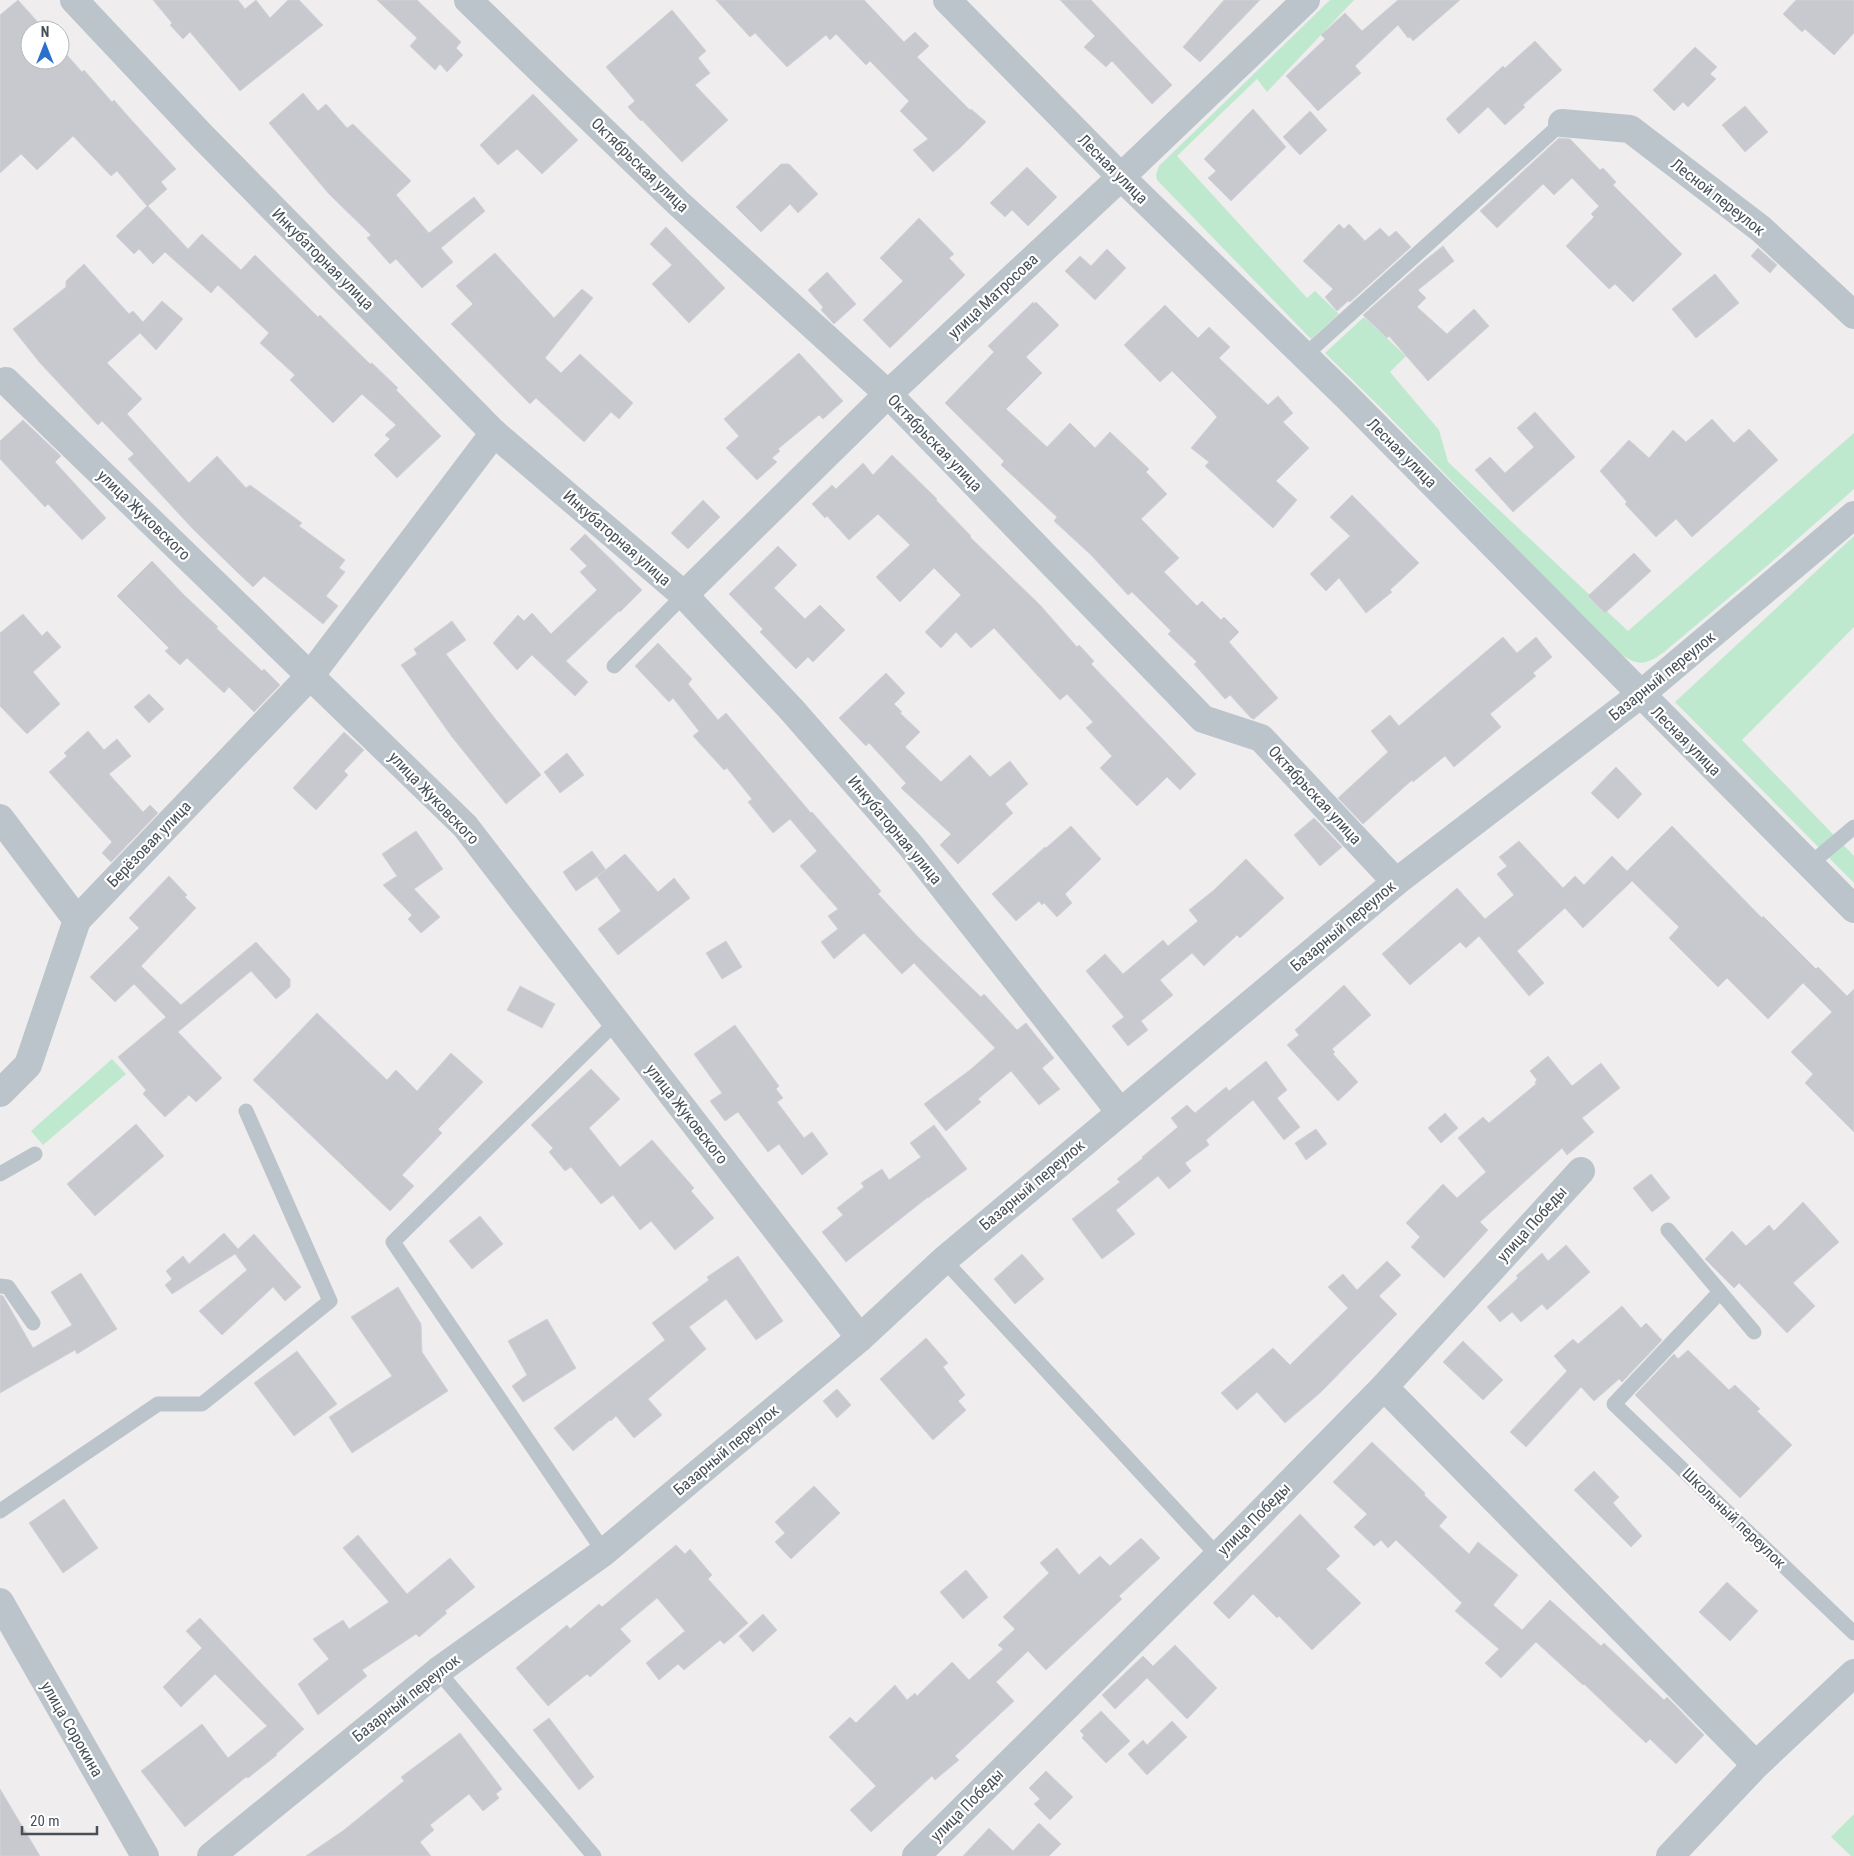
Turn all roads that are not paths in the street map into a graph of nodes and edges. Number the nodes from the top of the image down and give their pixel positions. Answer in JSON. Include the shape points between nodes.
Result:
{"nodes":[{"id":1,"x":74,"y":0,"type":"edge"},
{"id":2,"x":468,"y":0,"type":"edge"},
{"id":3,"x":946,"y":0,"type":"edge"},
{"id":4,"x":1306,"y":0,"type":"edge"},
{"id":5,"x":1562,"y":123,"type":"joint"},
{"id":6,"x":1120,"y":177,"type":"junction"},
{"id":7,"x":1854,"y":315,"type":"edge"},
{"id":8,"x":1304,"y":356,"type":"junction"},
{"id":9,"x":6,"y":381,"type":"dead end"},
{"id":10,"x":888,"y":394,"type":"junction"},
{"id":11,"x":494,"y":433,"type":"junction"},
{"id":12,"x":1854,"y":515,"type":"edge"},
{"id":13,"x":684,"y":595,"type":"junction"},
{"id":14,"x":614,"y":666,"type":"dead end"},
{"id":15,"x":310,"y":676,"type":"junction"},
{"id":16,"x":1640,"y":695,"type":"junction"},
{"id":17,"x":0,"y":818,"type":"edge"},
{"id":18,"x":1854,"y":827,"type":"edge"},
{"id":19,"x":1810,"y":865,"type":"junction"},
{"id":20,"x":1396,"y":882,"type":"junction"},
{"id":21,"x":1854,"y":910,"type":"edge"},
{"id":22,"x":77,"y":920,"type":"junction"},
{"id":23,"x":616,"y":1022,"type":"junction"},
{"id":24,"x":0,"y":1093,"type":"edge"},
{"id":25,"x":246,"y":1111,"type":"dead end"},
{"id":26,"x":1120,"y":1112,"type":"junction"},
{"id":27,"x":35,"y":1154,"type":"dead end"},
{"id":28,"x":1580,"y":1171,"type":"dead end"},
{"id":29,"x":0,"y":1174,"type":"edge"},
{"id":30,"x":1668,"y":1230,"type":"dead end"},
{"id":31,"x":944,"y":1260,"type":"junction"},
{"id":32,"x":0,"y":1286,"type":"edge"},
{"id":33,"x":1719,"y":1293,"type":"junction"},
{"id":34,"x":33,"y":1323,"type":"dead end"},
{"id":35,"x":1754,"y":1332,"type":"dead end"},
{"id":36,"x":860,"y":1338,"type":"junction"},
{"id":37,"x":1384,"y":1387,"type":"junction"},
{"id":38,"x":0,"y":1511,"type":"edge"},
{"id":39,"x":604,"y":1552,"type":"junction"},
{"id":40,"x":1218,"y":1556,"type":"junction"},
{"id":41,"x":0,"y":1602,"type":"edge"},
{"id":42,"x":1854,"y":1633,"type":"edge"},
{"id":43,"x":438,"y":1671,"type":"junction"},
{"id":44,"x":1854,"y":1673,"type":"edge"},
{"id":45,"x":1756,"y":1764,"type":"junction"},
{"id":46,"x":145,"y":1856,"type":"edge"},
{"id":47,"x":212,"y":1856,"type":"edge"},
{"id":48,"x":594,"y":1856,"type":"edge"},
{"id":49,"x":916,"y":1856,"type":"edge"},
{"id":50,"x":1670,"y":1856,"type":"edge"}],
"edges":[{"from":1,"to":11,"type":"street","name":"Инкубаторная улица","via":[[200,134]]},
{"from":2,"to":10,"type":"street","name":"Октябрьская улица","via":[[677,202]]},
{"from":3,"to":6,"type":"street","name":"Лесная улица"},
{"from":4,"to":6,"type":"street","name":"улица Матросова"},
{"from":5,"to":7,"type":"street","name":"Лесной переулок","via":[[1630,129],[1761,229]]},
{"from":5,"to":8,"type":"lane"},
{"from":6,"to":8,"type":"street","name":"Лесная улица"},
{"from":6,"to":10,"type":"street","name":"улица Матросова"},
{"from":8,"to":16,"type":"street","name":"Лесная улица"},
{"from":9,"to":15,"type":"street","name":"улица Жуковского"},
{"from":10,"to":13,"type":"street","name":"улица Матросова"},
{"from":10,"to":20,"type":"street","name":"Октябрьская улица","via":[[1203,720],[1261,738]]},
{"from":11,"to":13,"type":"street","name":"Инкубаторная улица"},
{"from":11,"to":15,"type":"street","name":"Берёзовая улица"},
{"from":12,"to":16,"type":"street","name":"Базарный переулок"},
{"from":13,"to":14,"type":"lane"},
{"from":13,"to":26,"type":"street","name":"Инкубаторная улица","via":[[791,709],[911,846]]},
{"from":15,"to":22,"type":"street","name":"Берёзовая улица"},
{"from":15,"to":23,"type":"street","name":"улица Жуковского","via":[[465,826]]},
{"from":16,"to":19,"type":"street","name":"Лесная улица"},
{"from":16,"to":20,"type":"street","name":"Базарный переулок"},
{"from":17,"to":22,"type":"street"},
{"from":18,"to":19,"type":"lane"},
{"from":19,"to":21,"type":"street","name":"Лесная улица"},
{"from":20,"to":26,"type":"street","name":"Базарный переулок"},
{"from":22,"to":24,"type":"street","via":[[28,1065]]},
{"from":23,"to":36,"type":"street","name":"улица Жуковского"},
{"from":23,"to":39,"type":"lane","via":[[393,1242]]},
{"from":25,"to":38,"type":"lane","via":[[330,1301],[202,1404],[158,1404]]},
{"from":26,"to":31,"type":"street","name":"Базарный переулок"},
{"from":27,"to":29,"type":"lane"},
{"from":28,"to":37,"type":"street","name":"улица Победы"},
{"from":30,"to":33,"type":"lane"},
{"from":31,"to":36,"type":"street","name":"Базарный переулок"},
{"from":31,"to":40,"type":"lane"},
{"from":32,"to":34,"type":"lane","via":[[8,1287]]},
{"from":33,"to":35,"type":"lane"},
{"from":33,"to":42,"type":"lane","name":"Школьный переулок","via":[[1614,1404]]},
{"from":36,"to":39,"type":"street","name":"Базарный переулок"},
{"from":37,"to":40,"type":"street","name":"улица Победы"},
{"from":37,"to":45,"type":"street"},
{"from":39,"to":43,"type":"street","name":"Базарный переулок"},
{"from":40,"to":49,"type":"street","name":"улица Победы"},
{"from":41,"to":46,"type":"street","name":"улица Сорокина"},
{"from":43,"to":47,"type":"street","name":"Базарный переулок"},
{"from":43,"to":48,"type":"lane"},
{"from":44,"to":45,"type":"street"},
{"from":45,"to":50,"type":"street"}]}
